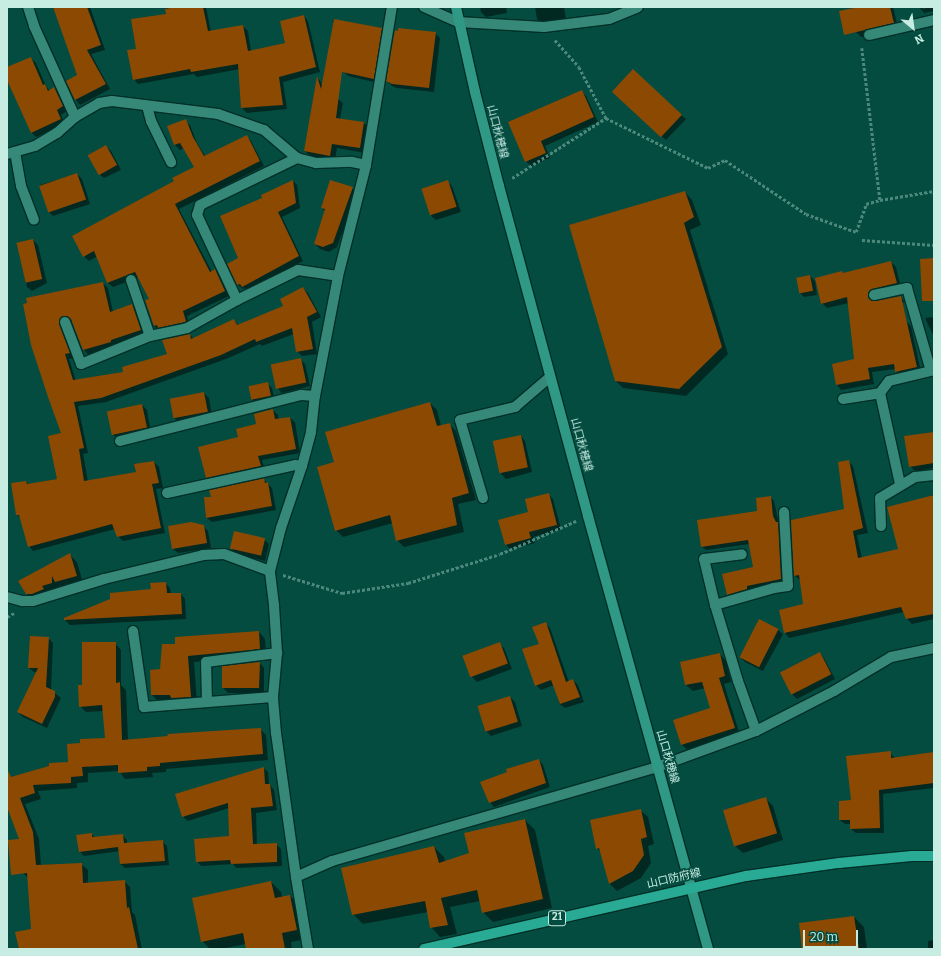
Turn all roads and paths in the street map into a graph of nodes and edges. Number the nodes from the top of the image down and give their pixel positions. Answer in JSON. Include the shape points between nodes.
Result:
{"nodes":[{"id":1,"x":28,"y":7,"type":"edge"},
{"id":2,"x":392,"y":7,"type":"edge"},
{"id":3,"x":424,"y":7,"type":"edge"},
{"id":4,"x":456,"y":7,"type":"edge"},
{"id":5,"x":638,"y":7,"type":"edge"},
{"id":6,"x":934,"y":20,"type":"edge"},
{"id":7,"x":458,"y":22,"type":"junction"},
{"id":8,"x":544,"y":27,"type":"junction"},
{"id":9,"x":869,"y":35,"type":"joint"},
{"id":10,"x":147,"y":106,"type":"junction"},
{"id":11,"x":75,"y":117,"type":"junction"},
{"id":12,"x":606,"y":118,"type":"junction"},
{"id":13,"x":11,"y":153,"type":"edge"},
{"id":14,"x":297,"y":158,"type":"junction"},
{"id":15,"x":171,"y":162,"type":"dead end"},
{"id":16,"x":366,"y":164,"type":"junction"},
{"id":17,"x":499,"y":186,"type":"junction"},
{"id":18,"x":934,"y":191,"type":"edge"},
{"id":19,"x":880,"y":200,"type":"junction"},
{"id":20,"x":34,"y":220,"type":"dead end"},
{"id":21,"x":862,"y":240,"type":"dead end"},
{"id":22,"x":934,"y":245,"type":"edge"},
{"id":23,"x":338,"y":276,"type":"junction"},
{"id":24,"x":131,"y":280,"type":"dead end"},
{"id":25,"x":874,"y":295,"type":"dead end"},
{"id":26,"x":237,"y":300,"type":"junction"},
{"id":27,"x":65,"y":322,"type":"dead end"},
{"id":28,"x":150,"y":336,"type":"junction"},
{"id":29,"x":550,"y":377,"type":"junction"},
{"id":30,"x":880,"y":393,"type":"junction"},
{"id":31,"x":315,"y":396,"type":"junction"},
{"id":32,"x":843,"y":399,"type":"dead end"},
{"id":33,"x":120,"y":441,"type":"dead end"},
{"id":34,"x":302,"y":466,"type":"junction"},
{"id":35,"x":934,"y":475,"type":"edge"},
{"id":36,"x":900,"y":484,"type":"junction"},
{"id":37,"x":167,"y":493,"type":"dead end"},
{"id":38,"x":483,"y":498,"type":"dead end"},
{"id":39,"x":784,"y":512,"type":"dead end"},
{"id":40,"x":588,"y":516,"type":"junction"},
{"id":41,"x":881,"y":526,"type":"dead end"},
{"id":42,"x":742,"y":554,"type":"dead end"},
{"id":43,"x":270,"y":571,"type":"junction"},
{"id":44,"x":7,"y":597,"type":"edge"},
{"id":45,"x":715,"y":605,"type":"junction"},
{"id":46,"x":133,"y":631,"type":"dead end"},
{"id":47,"x":934,"y":648,"type":"edge"},
{"id":48,"x":277,"y":653,"type":"junction"},
{"id":49,"x":273,"y":697,"type":"junction"},
{"id":50,"x":207,"y":702,"type":"junction"},
{"id":51,"x":756,"y":731,"type":"junction"},
{"id":52,"x":657,"y":767,"type":"junction"},
{"id":53,"x":934,"y":856,"type":"edge"},
{"id":54,"x":296,"y":877,"type":"junction"},
{"id":55,"x":691,"y":887,"type":"junction"},
{"id":56,"x":308,"y":949,"type":"edge"},
{"id":57,"x":424,"y":949,"type":"edge"},
{"id":58,"x":708,"y":949,"type":"edge"}],
"edges":[{"from":1,"to":11,"type":"street"},
{"from":2,"to":16,"type":"street"},
{"from":3,"to":7,"type":"street"},
{"from":4,"to":7,"type":"main road","name":"山口秋穂線"},
{"from":5,"to":8,"type":"street","via":[[609,19]]},
{"from":6,"to":9,"type":"street"},
{"from":7,"to":8,"type":"street"},
{"from":7,"to":17,"type":"main road","name":"山口秋穂線"},
{"from":8,"to":12,"type":"path","via":[[579,67]]},
{"from":9,"to":19,"type":"path","via":[[861,38]]},
{"from":10,"to":11,"type":"street","via":[[112,101],[99,103]]},
{"from":10,"to":14,"type":"street","via":[[218,114],[245,123],[264,130]]},
{"from":10,"to":15,"type":"street","via":[[151,121]]},
{"from":11,"to":13,"type":"street","via":[[57,133],[35,146]]},
{"from":12,"to":17,"type":"path"},
{"from":12,"to":19,"type":"path","via":[[708,168],[725,160],[806,214],[856,232],[866,204]]},
{"from":13,"to":20,"type":"street"},
{"from":14,"to":16,"type":"street","via":[[316,163]]},
{"from":14,"to":26,"type":"street","via":[[200,205],[196,215]]},
{"from":16,"to":23,"type":"street"},
{"from":17,"to":29,"type":"main road","name":"山口秋穂線"},
{"from":18,"to":19,"type":"path"},
{"from":21,"to":22,"type":"path"},
{"from":23,"to":26,"type":"street","via":[[298,270]]},
{"from":23,"to":31,"type":"street"},
{"from":24,"to":28,"type":"street"},
{"from":25,"to":30,"type":"street","via":[[907,288],[931,371],[889,381]]},
{"from":26,"to":28,"type":"street","via":[[187,328]]},
{"from":27,"to":28,"type":"street","via":[[81,364]]},
{"from":29,"to":38,"type":"street","via":[[515,407],[460,420]]},
{"from":29,"to":40,"type":"main road","name":"山口秋穂線"},
{"from":30,"to":32,"type":"street"},
{"from":30,"to":36,"type":"street"},
{"from":31,"to":33,"type":"street","via":[[301,395]]},
{"from":31,"to":34,"type":"street","via":[[311,432]]},
{"from":34,"to":37,"type":"street","via":[[295,464]]},
{"from":34,"to":43,"type":"street","via":[[281,528]]},
{"from":35,"to":36,"type":"street","via":[[915,477]]},
{"from":36,"to":41,"type":"street","via":[[880,498]]},
{"from":39,"to":45,"type":"street","via":[[788,586]]},
{"from":40,"to":43,"type":"path","via":[[500,554],[408,583],[342,593]]},
{"from":40,"to":52,"type":"main road","name":"山口秋穂線"},
{"from":42,"to":45,"type":"street","via":[[704,559]]},
{"from":43,"to":44,"type":"street","via":[[224,554],[203,555],[104,579],[33,601],[22,602]]},
{"from":43,"to":48,"type":"street"},
{"from":45,"to":51,"type":"street"},
{"from":46,"to":50,"type":"street","via":[[144,707]]},
{"from":47,"to":51,"type":"street","via":[[891,657],[834,691]]},
{"from":48,"to":49,"type":"street"},
{"from":48,"to":50,"type":"street","via":[[206,662]]},
{"from":49,"to":50,"type":"street"},
{"from":49,"to":54,"type":"street"},
{"from":51,"to":52,"type":"street"},
{"from":52,"to":54,"type":"street","via":[[332,861]]},
{"from":52,"to":55,"type":"main road","name":"山口秋穂線"},
{"from":53,"to":55,"type":"main road","name":"山口防府線","number":"21","via":[[790,869]]},
{"from":54,"to":56,"type":"street"},
{"from":55,"to":57,"type":"main road","name":"山口防府線","number":"21"},
{"from":55,"to":58,"type":"main road","name":"山口秋穂線"}]}
